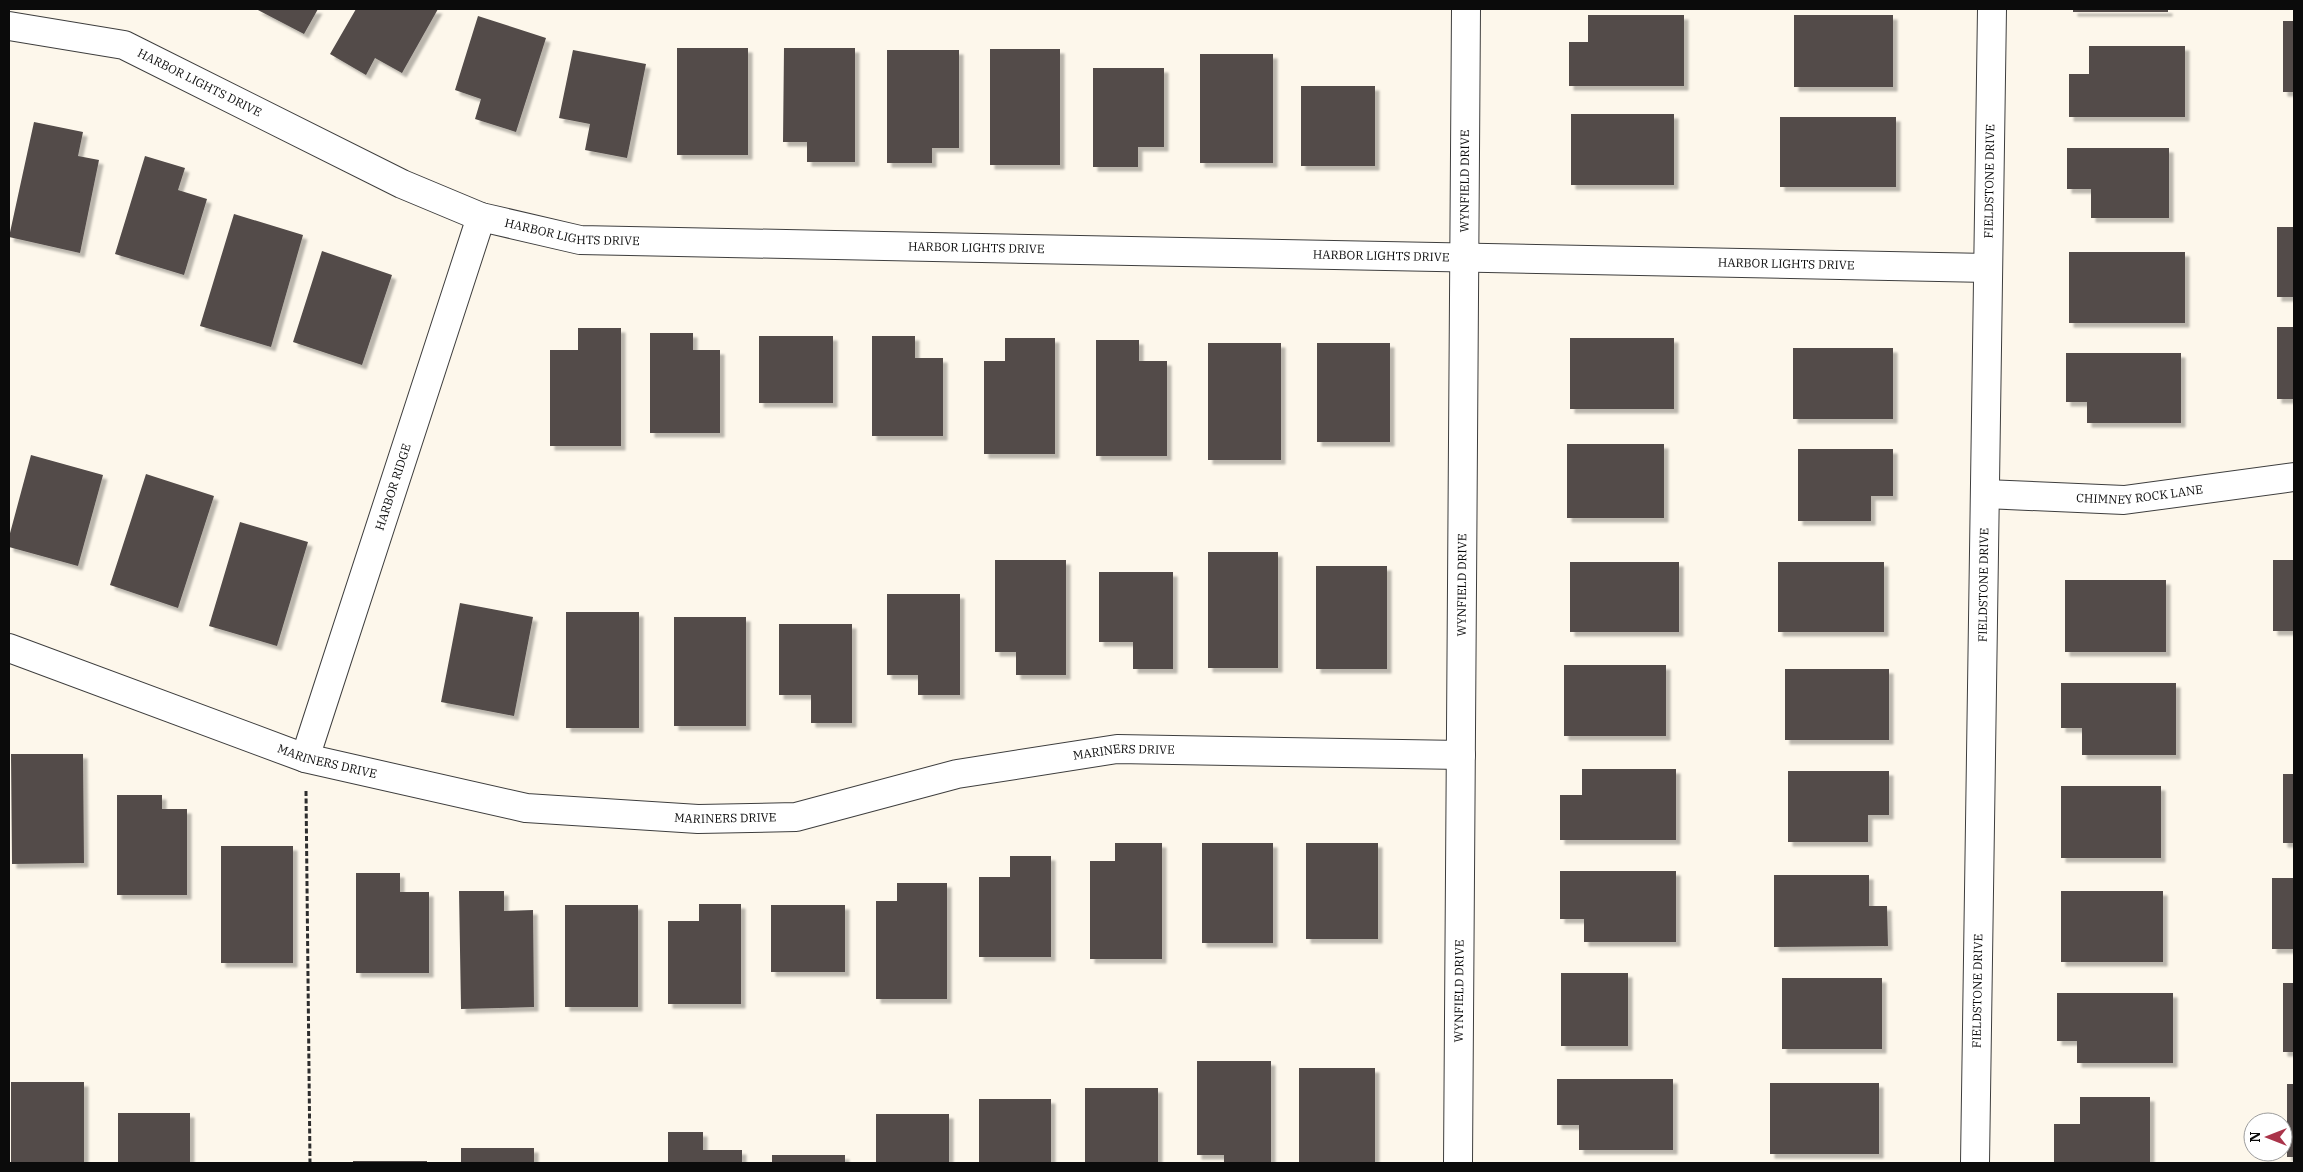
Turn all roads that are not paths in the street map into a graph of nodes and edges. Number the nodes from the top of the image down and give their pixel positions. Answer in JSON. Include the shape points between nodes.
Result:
{"nodes":[{"id":1,"x":1466,"y":9,"type":"edge"},
{"id":2,"x":1992,"y":9,"type":"edge"},
{"id":3,"x":9,"y":26,"type":"edge"},
{"id":4,"x":481,"y":217,"type":"junction"},
{"id":5,"x":1465,"y":257,"type":"junction"},
{"id":6,"x":1988,"y":268,"type":"junction"},
{"id":7,"x":2294,"y":478,"type":"edge"},
{"id":8,"x":1985,"y":494,"type":"junction"},
{"id":9,"x":9,"y":648,"type":"edge"},
{"id":10,"x":1461,"y":755,"type":"junction"},
{"id":11,"x":305,"y":758,"type":"junction"},
{"id":12,"x":1458,"y":1163,"type":"edge"},
{"id":13,"x":1975,"y":1163,"type":"edge"}],
"edges":[{"from":1,"to":5,"type":"street","name":"WYNFIELD DRIVE"},
{"from":2,"to":6,"type":"street","name":"FIELDSTONE DRIVE"},
{"from":3,"to":4,"type":"street","name":"HARBOR LIGHTS DRIVE","via":[[124,45],[402,184]]},
{"from":4,"to":5,"type":"street","name":"HARBOR LIGHTS DRIVE","via":[[580,240]]},
{"from":4,"to":11,"type":"street","name":"HARBOR RIDGE"},
{"from":5,"to":6,"type":"street","name":"HARBOR LIGHTS DRIVE"},
{"from":5,"to":10,"type":"street","name":"WYNFIELD DRIVE"},
{"from":6,"to":8,"type":"street","name":"FIELDSTONE DRIVE"},
{"from":7,"to":8,"type":"street","name":"CHIMNEY ROCK LANE","via":[[2124,500]]},
{"from":8,"to":13,"type":"street","name":"FIELDSTONE DRIVE"},
{"from":9,"to":11,"type":"street","name":"MARINERS DRIVE"},
{"from":10,"to":11,"type":"street","name":"MARINERS DRIVE","via":[[1117,749],[957,774],[796,817],[698,819],[526,808]]},
{"from":10,"to":12,"type":"street","name":"WYNFIELD DRIVE"}]}
